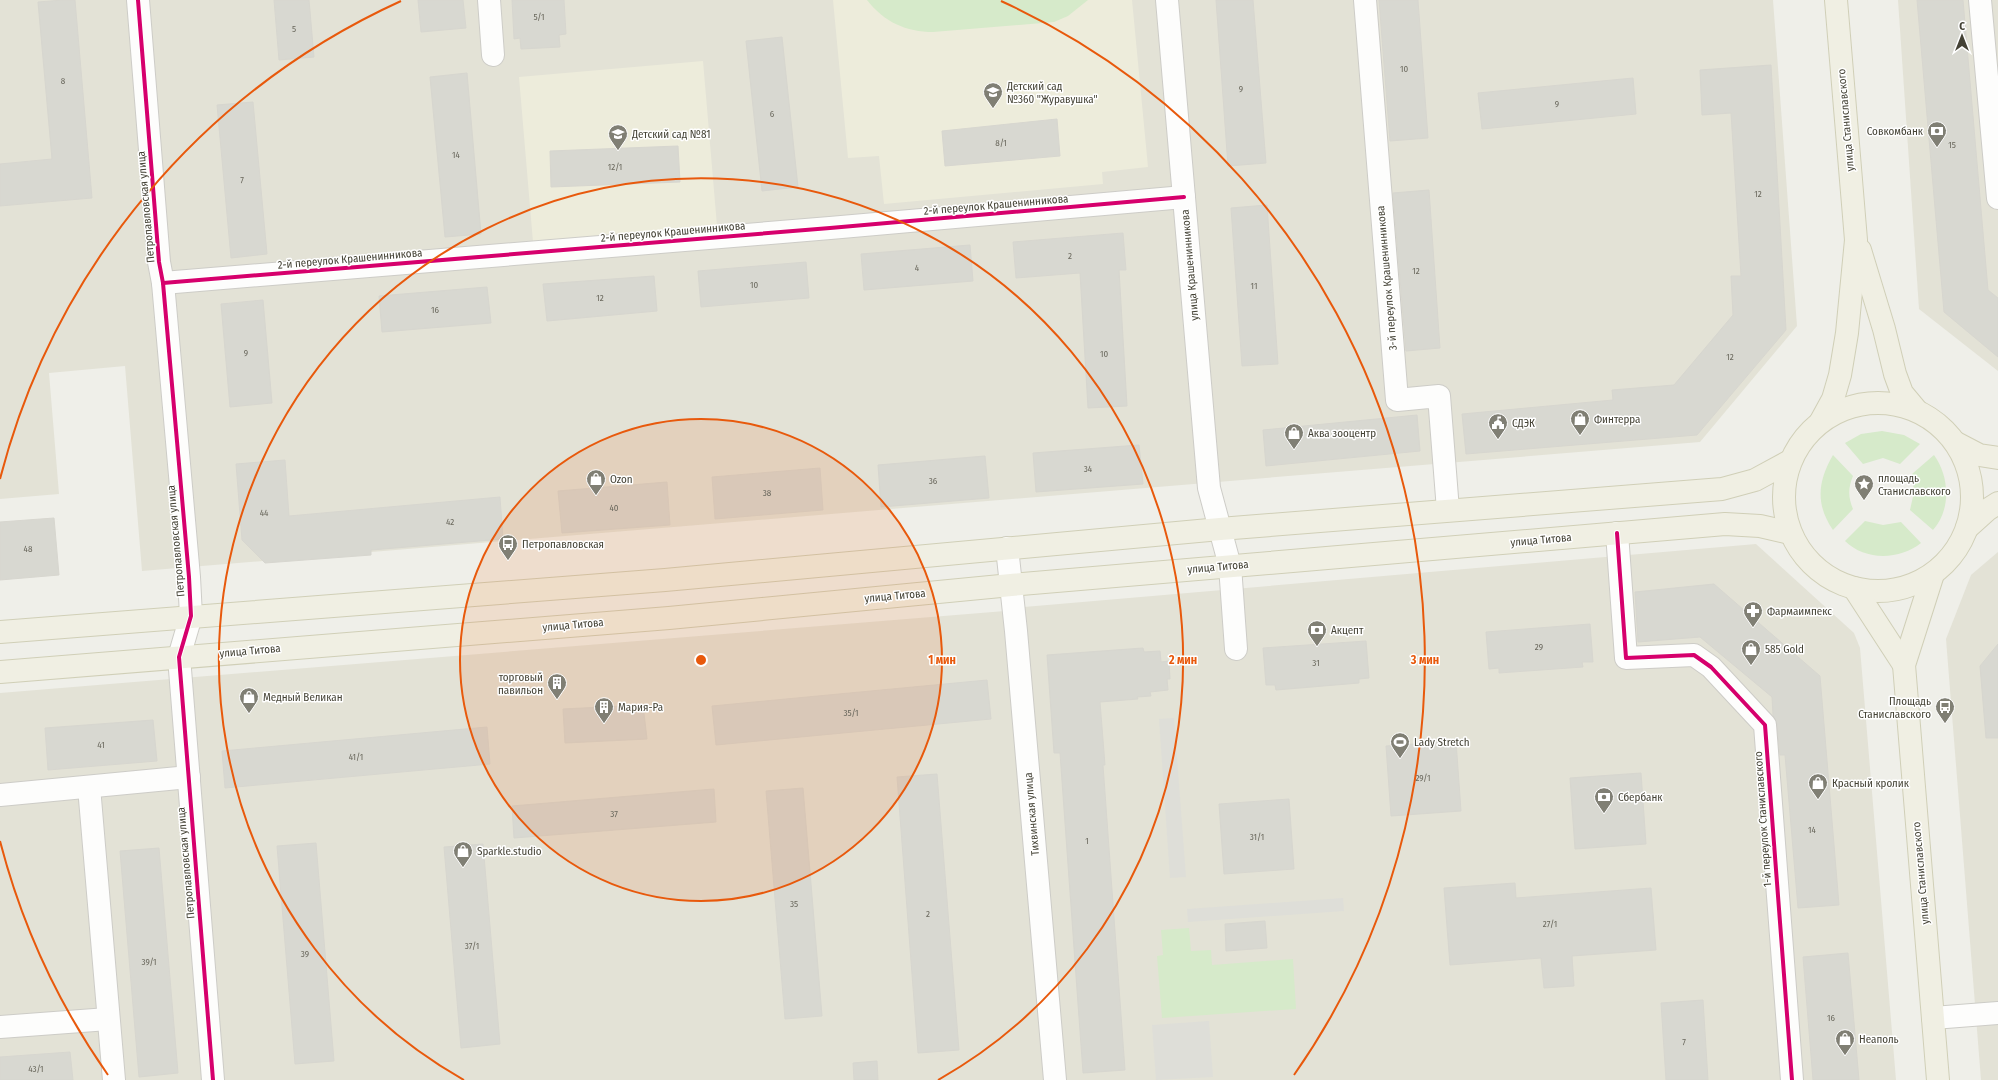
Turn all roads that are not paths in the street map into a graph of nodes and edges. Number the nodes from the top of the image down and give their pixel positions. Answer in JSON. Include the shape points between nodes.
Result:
{"nodes":[{"id":1,"x":138,"y":0,"type":"edge"},
{"id":2,"x":489,"y":0,"type":"edge"},
{"id":3,"x":1167,"y":0,"type":"edge"},
{"id":4,"x":1365,"y":0,"type":"edge"},
{"id":5,"x":1836,"y":0,"type":"edge"},
{"id":6,"x":1980,"y":0,"type":"edge"},
{"id":7,"x":493,"y":55,"type":"dead end"},
{"id":8,"x":1184,"y":197,"type":"junction"},
{"id":9,"x":1998,"y":198,"type":"edge"},
{"id":10,"x":1856,"y":240,"type":"junction"},
{"id":11,"x":163,"y":283,"type":"junction"},
{"id":12,"x":1917,"y":411,"type":"junction"},
{"id":13,"x":1821,"y":421,"type":"junction"},
{"id":14,"x":1956,"y":443,"type":"junction"},
{"id":15,"x":1998,"y":458,"type":"edge"},
{"id":16,"x":1790,"y":461,"type":"junction"},
{"id":17,"x":1998,"y":503,"type":"edge"},
{"id":18,"x":1448,"y":510,"type":"junction"},
{"id":19,"x":1967,"y":528,"type":"junction"},
{"id":20,"x":1220,"y":529,"type":"junction"},
{"id":21,"x":1617,"y":533,"type":"junction"},
{"id":22,"x":1790,"y":533,"type":"junction"},
{"id":23,"x":1007,"y":548,"type":"junction"},
{"id":24,"x":1230,"y":566,"type":"junction"},
{"id":25,"x":1933,"y":574,"type":"junction"},
{"id":26,"x":1011,"y":585,"type":"junction"},
{"id":27,"x":1854,"y":588,"type":"junction"},
{"id":28,"x":191,"y":616,"type":"junction"},
{"id":29,"x":0,"y":632,"type":"edge"},
{"id":30,"x":1236,"y":649,"type":"dead end"},
{"id":31,"x":179,"y":657,"type":"junction"},
{"id":32,"x":1904,"y":665,"type":"junction"},
{"id":33,"x":0,"y":672,"type":"edge"},
{"id":34,"x":189,"y":777,"type":"junction"},
{"id":35,"x":89,"y":786,"type":"junction"},
{"id":36,"x":0,"y":795,"type":"edge"},
{"id":37,"x":1998,"y":1014,"type":"edge"},
{"id":38,"x":1933,"y":1018,"type":"junction"},
{"id":39,"x":108,"y":1019,"type":"junction"},
{"id":40,"x":0,"y":1027,"type":"edge"},
{"id":41,"x":114,"y":1080,"type":"edge"},
{"id":42,"x":213,"y":1080,"type":"edge"},
{"id":43,"x":1055,"y":1080,"type":"edge"},
{"id":44,"x":1792,"y":1080,"type":"edge"},
{"id":45,"x":1938,"y":1080,"type":"edge"}],
"edges":[{"from":1,"to":11,"type":"street","name":"Петропавловская улица","via":[[159,262]]},
{"from":2,"to":7,"type":"street"},
{"from":3,"to":8,"type":"street","name":"улица Крашенинникова"},
{"from":4,"to":18,"type":"street","name":"3-й переулок Крашенинникова","via":[[1397,400],[1439,396]]},
{"from":5,"to":10,"type":"main road","name":"улица Станиславского"},
{"from":6,"to":9,"type":"street"},
{"from":8,"to":11,"type":"street","name":"2-й переулок Крашенинникова"},
{"from":8,"to":20,"type":"street","name":"улица Крашенинникова","via":[[1209,488]]},
{"from":10,"to":12,"type":"main road","via":[[1884,329],[1895,374],[1902,393]]},
{"from":10,"to":13,"type":"main road","via":[[1847,333],[1840,375]]},
{"from":11,"to":28,"type":"street","name":"Петропавловская улица"},
{"from":12,"to":13,"type":"main road","via":[[1896,404],[1867,404],[1842,409]]},
{"from":12,"to":14,"type":"main road","via":[[1938,425]]},
{"from":13,"to":16,"type":"main road","via":[[1801,441]]},
{"from":14,"to":15,"type":"main road","via":[[1979,455]]},
{"from":14,"to":19,"type":"main road","via":[[1967,464],[1970,479],[1972,499]]},
{"from":16,"to":18,"type":"main road","via":[[1755,480],[1722,489]]},
{"from":16,"to":22,"type":"main road","via":[[1785,479],[1786,516]]},
{"from":17,"to":19,"type":"main road"},
{"from":18,"to":20,"type":"main road"},
{"from":19,"to":25,"type":"main road","via":[[1952,553]]},
{"from":20,"to":23,"type":"main road"},
{"from":20,"to":24,"type":"street","name":"улица Крашенинникова"},
{"from":21,"to":22,"type":"main road","name":"улица Титова","via":[[1725,524],[1760,526]]},
{"from":21,"to":24,"type":"main road","name":"улица Титова"},
{"from":21,"to":44,"type":"street","name":"1-й переулок Станиславского","via":[[1626,658],[1694,655],[1711,667],[1765,725]]},
{"from":22,"to":27,"type":"main road","via":[[1804,557],[1825,575]]},
{"from":23,"to":26,"type":"street","name":"Тихвинская улица"},
{"from":23,"to":28,"type":"main road","via":[[665,580]]},
{"from":24,"to":26,"type":"main road","name":"улица Титова"},
{"from":24,"to":30,"type":"street","name":"улица Крашенинникова"},
{"from":25,"to":27,"type":"main road","via":[[1895,589],[1874,591]]},
{"from":25,"to":32,"type":"main road"},
{"from":26,"to":31,"type":"main road","name":"улица Титова","via":[[661,618]]},
{"from":26,"to":43,"type":"street","name":"Тихвинская улица"},
{"from":27,"to":32,"type":"main road"},
{"from":28,"to":29,"type":"main road"},
{"from":28,"to":31,"type":"street","name":"Петропавловская улица"},
{"from":31,"to":33,"type":"main road","name":"улица Титова"},
{"from":31,"to":34,"type":"street","name":"Петропавловская улица"},
{"from":32,"to":38,"type":"main road","name":"улица Станиславского"},
{"from":34,"to":35,"type":"street"},
{"from":34,"to":42,"type":"street","name":"Петропавловская улица"},
{"from":35,"to":36,"type":"street"},
{"from":35,"to":39,"type":"street"},
{"from":37,"to":38,"type":"street"},
{"from":38,"to":45,"type":"main road","name":"улица Станиславского"},
{"from":39,"to":40,"type":"street"},
{"from":39,"to":41,"type":"street"}]}
